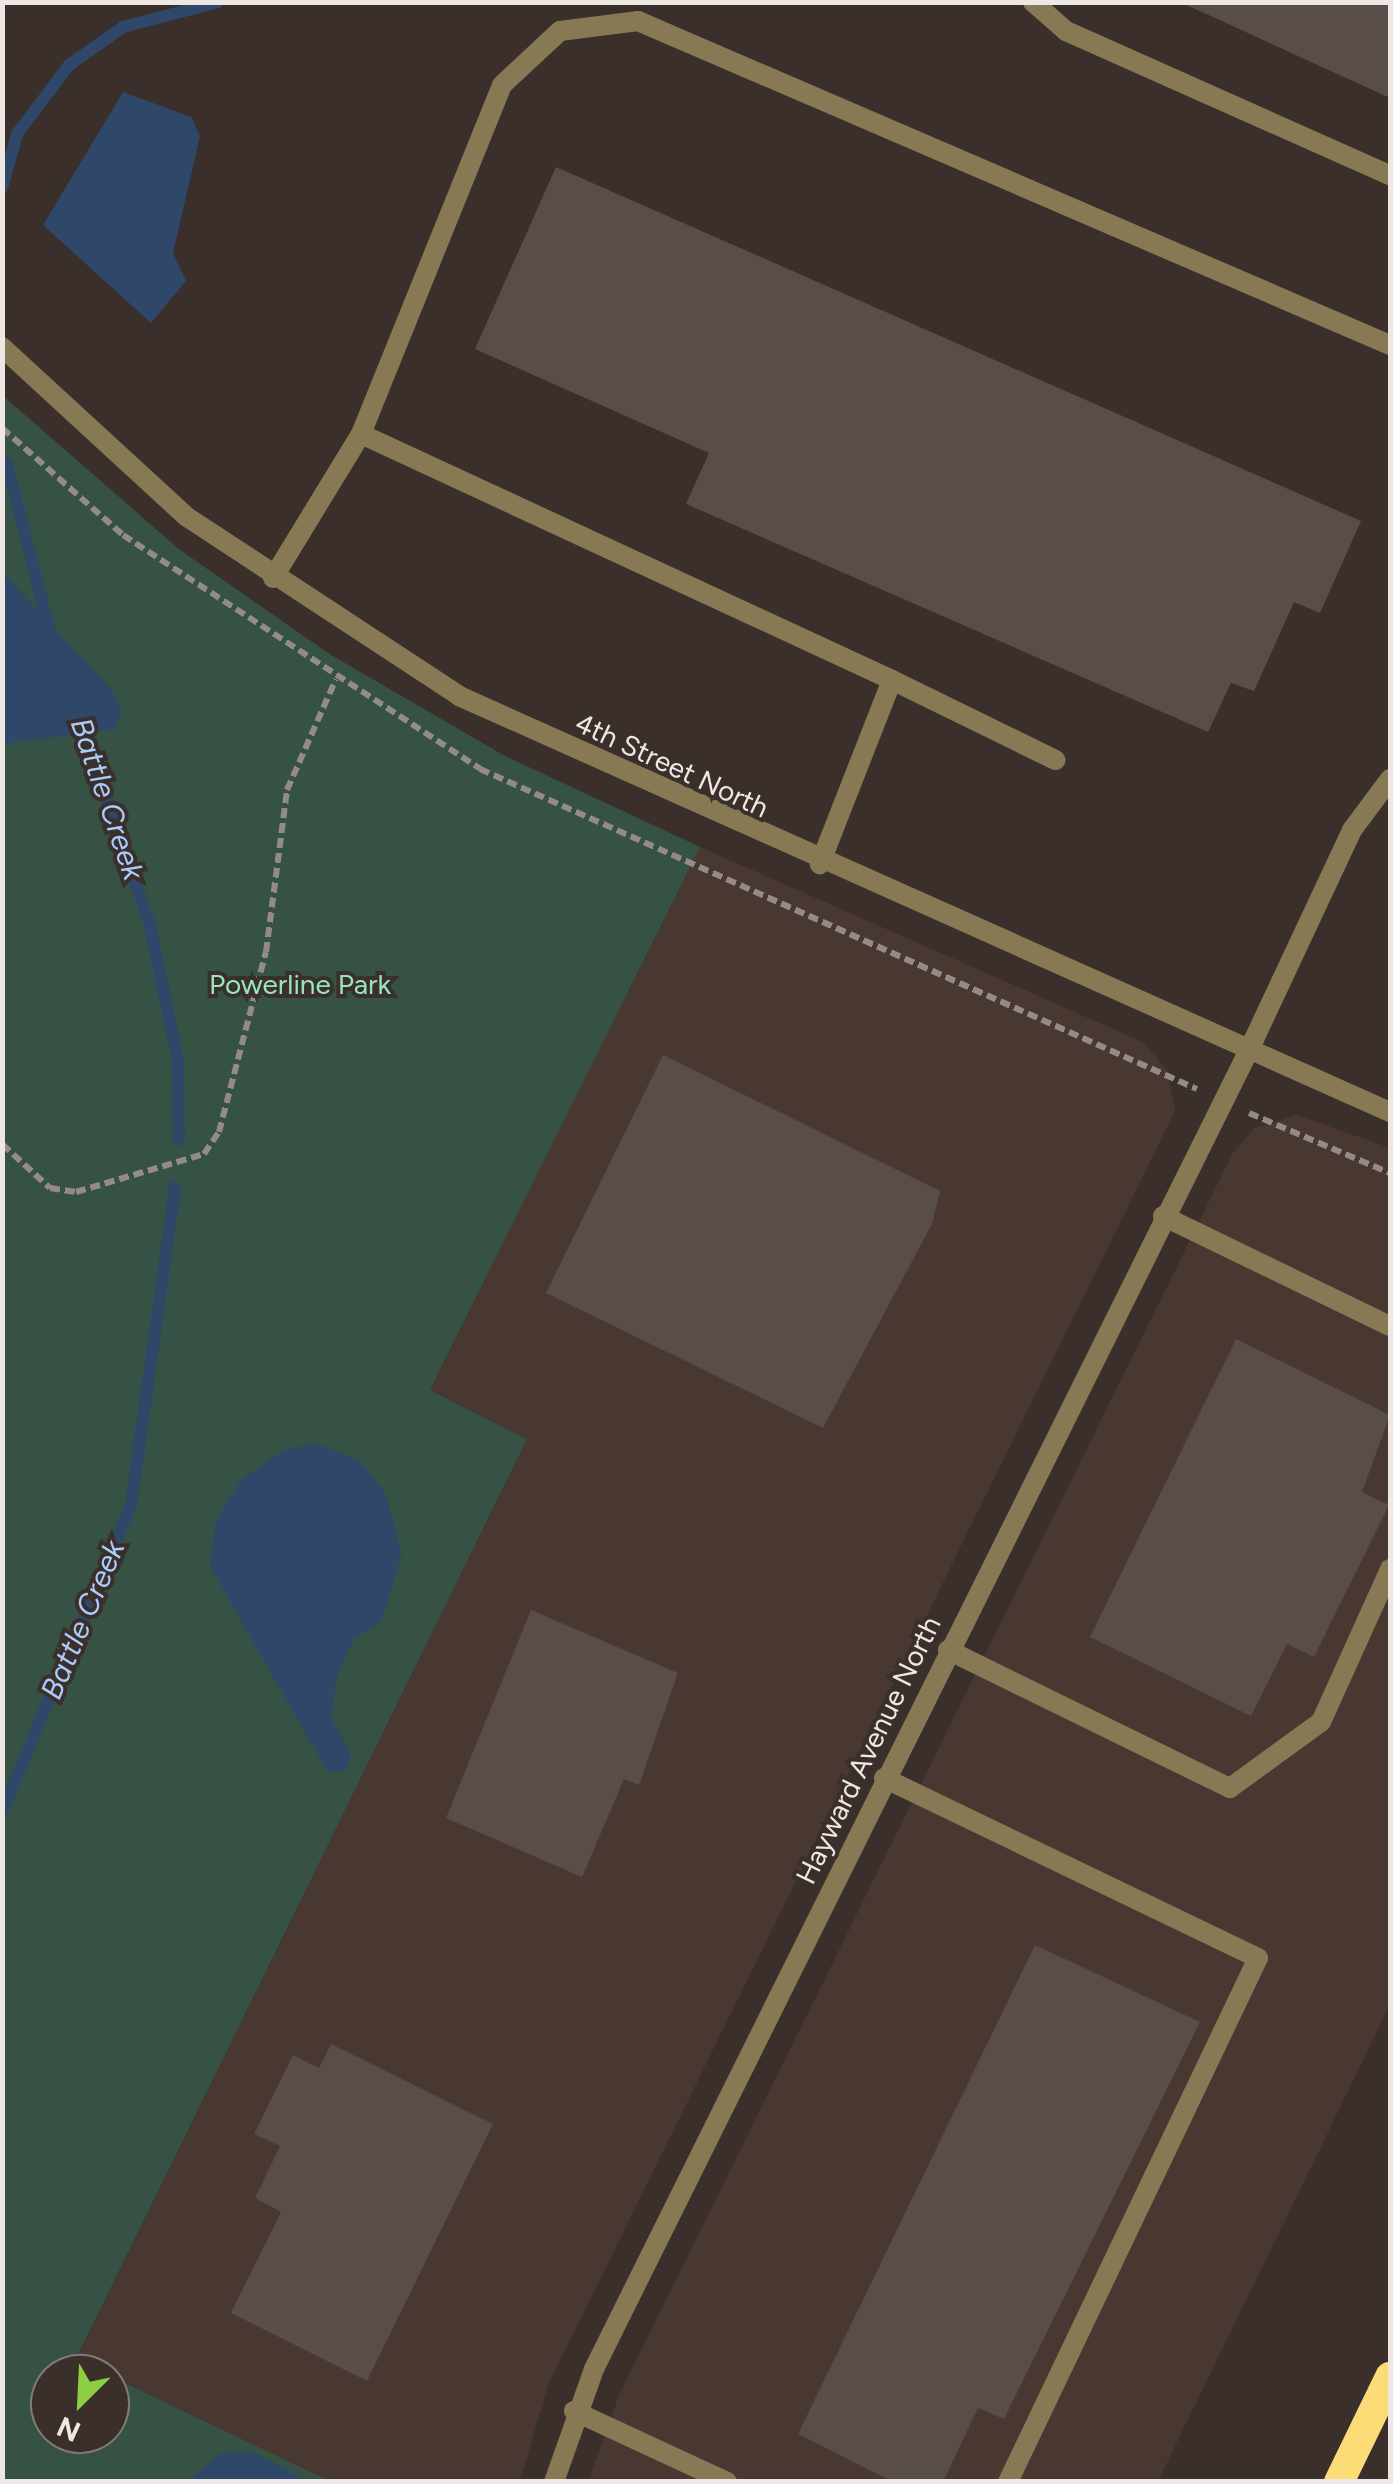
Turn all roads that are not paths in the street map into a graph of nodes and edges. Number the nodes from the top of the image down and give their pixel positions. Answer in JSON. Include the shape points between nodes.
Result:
{"nodes":[{"id":1,"x":1032,"y":2,"type":"edge"},
{"id":2,"x":1390,"y":175,"type":"edge"},
{"id":3,"x":1390,"y":345,"type":"edge"},
{"id":4,"x":2,"y":347,"type":"edge"},
{"id":5,"x":361,"y":434,"type":"junction"},
{"id":6,"x":273,"y":578,"type":"junction"},
{"id":7,"x":892,"y":680,"type":"junction"},
{"id":8,"x":1055,"y":760,"type":"dead end"},
{"id":9,"x":1390,"y":779,"type":"edge"},
{"id":10,"x":820,"y":864,"type":"junction"},
{"id":11,"x":1249,"y":1050,"type":"junction"},
{"id":12,"x":1390,"y":1112,"type":"edge"},
{"id":13,"x":1163,"y":1216,"type":"junction"},
{"id":14,"x":1390,"y":1326,"type":"edge"},
{"id":15,"x":1390,"y":1569,"type":"edge"},
{"id":16,"x":948,"y":1650,"type":"junction"},
{"id":17,"x":884,"y":1778,"type":"junction"},
{"id":18,"x":1390,"y":2377,"type":"edge"},
{"id":19,"x":574,"y":2411,"type":"junction"},
{"id":20,"x":554,"y":2482,"type":"edge"},
{"id":21,"x":727,"y":2482,"type":"edge"},
{"id":22,"x":1008,"y":2482,"type":"edge"},
{"id":23,"x":1340,"y":2482,"type":"edge"}],
"edges":[{"from":1,"to":2,"type":"street","via":[[1066,30]]},
{"from":3,"to":5,"type":"street","via":[[638,21],[560,31],[502,86]]},
{"from":4,"to":6,"type":"street","name":"4th Street North","via":[[187,517]]},
{"from":5,"to":6,"type":"street"},
{"from":5,"to":7,"type":"street"},
{"from":6,"to":10,"type":"street","name":"4th Street North","via":[[459,696]]},
{"from":7,"to":8,"type":"street"},
{"from":7,"to":10,"type":"street"},
{"from":9,"to":11,"type":"street","name":"Hayward Avenue North","via":[[1352,830]]},
{"from":10,"to":11,"type":"street","name":"4th Street North"},
{"from":11,"to":12,"type":"street","name":"4th Street North"},
{"from":11,"to":13,"type":"street","name":"Hayward Avenue North"},
{"from":13,"to":14,"type":"street"},
{"from":13,"to":16,"type":"street","name":"Hayward Avenue North"},
{"from":15,"to":16,"type":"street","via":[[1321,1722],[1230,1788]]},
{"from":16,"to":17,"type":"street","name":"Hayward Avenue North"},
{"from":17,"to":19,"type":"street","name":"Hayward Avenue North"},
{"from":17,"to":22,"type":"street","via":[[1258,1958]]},
{"from":18,"to":23,"type":"highway"},
{"from":19,"to":20,"type":"street","name":"Hayward Avenue North"},
{"from":19,"to":21,"type":"street"}]}
